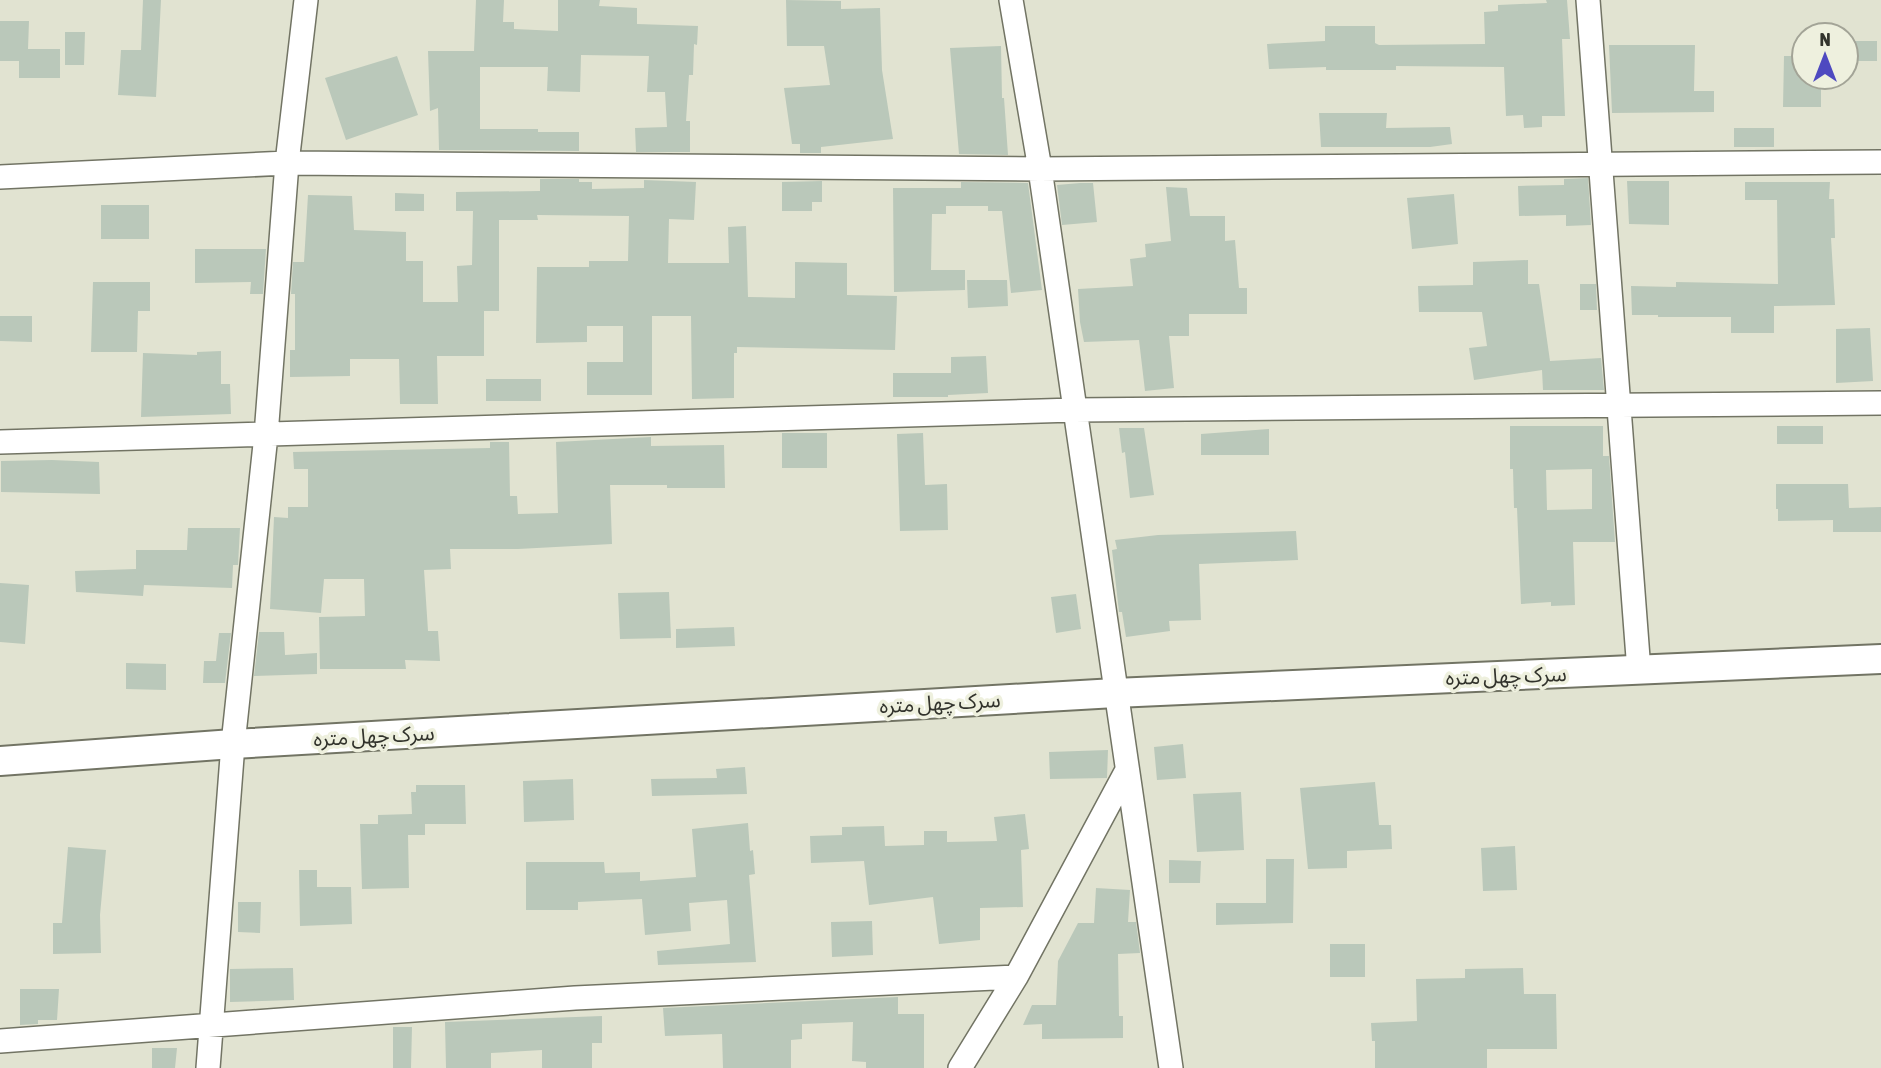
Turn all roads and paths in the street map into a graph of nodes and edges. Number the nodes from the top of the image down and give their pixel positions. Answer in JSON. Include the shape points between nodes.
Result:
{"nodes":[{"id":1,"x":306,"y":0,"type":"edge"},
{"id":2,"x":1011,"y":0,"type":"edge"},
{"id":3,"x":1588,"y":0,"type":"edge"},
{"id":4,"x":1881,"y":162,"type":"edge"},
{"id":5,"x":287,"y":163,"type":"junction"},
{"id":6,"x":1600,"y":164,"type":"junction"},
{"id":7,"x":1040,"y":169,"type":"junction"},
{"id":8,"x":0,"y":177,"type":"edge"},
{"id":9,"x":1881,"y":403,"type":"edge"},
{"id":10,"x":1619,"y":405,"type":"junction"},
{"id":11,"x":1074,"y":410,"type":"junction"},
{"id":12,"x":266,"y":435,"type":"junction"},
{"id":13,"x":0,"y":442,"type":"edge"},
{"id":14,"x":1881,"y":659,"type":"edge"},
{"id":15,"x":1639,"y":671,"type":"junction"},
{"id":16,"x":1115,"y":693,"type":"junction"},
{"id":17,"x":233,"y":744,"type":"junction"},
{"id":18,"x":0,"y":761,"type":"edge"},
{"id":19,"x":1126,"y":772,"type":"junction"},
{"id":20,"x":1016,"y":977,"type":"junction"},
{"id":21,"x":212,"y":1025,"type":"junction"},
{"id":22,"x":0,"y":1041,"type":"edge"},
{"id":23,"x":208,"y":1068,"type":"edge"},
{"id":24,"x":960,"y":1068,"type":"edge"},
{"id":25,"x":1171,"y":1068,"type":"edge"}],
"edges":[{"from":1,"to":5,"type":"street"},
{"from":2,"to":7,"type":"street"},
{"from":3,"to":6,"type":"street"},
{"from":4,"to":6,"type":"street"},
{"from":5,"to":7,"type":"street"},
{"from":5,"to":8,"type":"street"},
{"from":5,"to":12,"type":"street"},
{"from":6,"to":7,"type":"street"},
{"from":6,"to":10,"type":"street"},
{"from":7,"to":11,"type":"street"},
{"from":9,"to":10,"type":"street"},
{"from":10,"to":11,"type":"street"},
{"from":10,"to":15,"type":"street"},
{"from":11,"to":12,"type":"street"},
{"from":11,"to":16,"type":"street"},
{"from":12,"to":13,"type":"street"},
{"from":12,"to":17,"type":"street"},
{"from":14,"to":15,"type":"street","name":"سرک چهل متره"},
{"from":15,"to":16,"type":"street","name":"سرک چهل متره"},
{"from":16,"to":17,"type":"street","name":"سرک چهل متره"},
{"from":16,"to":19,"type":"street"},
{"from":17,"to":18,"type":"street","name":"سرک چهل متره"},
{"from":17,"to":21,"type":"street"},
{"from":19,"to":20,"type":"street"},
{"from":19,"to":25,"type":"street"},
{"from":20,"to":21,"type":"street","via":[[575,998]]},
{"from":20,"to":24,"type":"street"},
{"from":21,"to":22,"type":"street"},
{"from":21,"to":23,"type":"street"}]}
